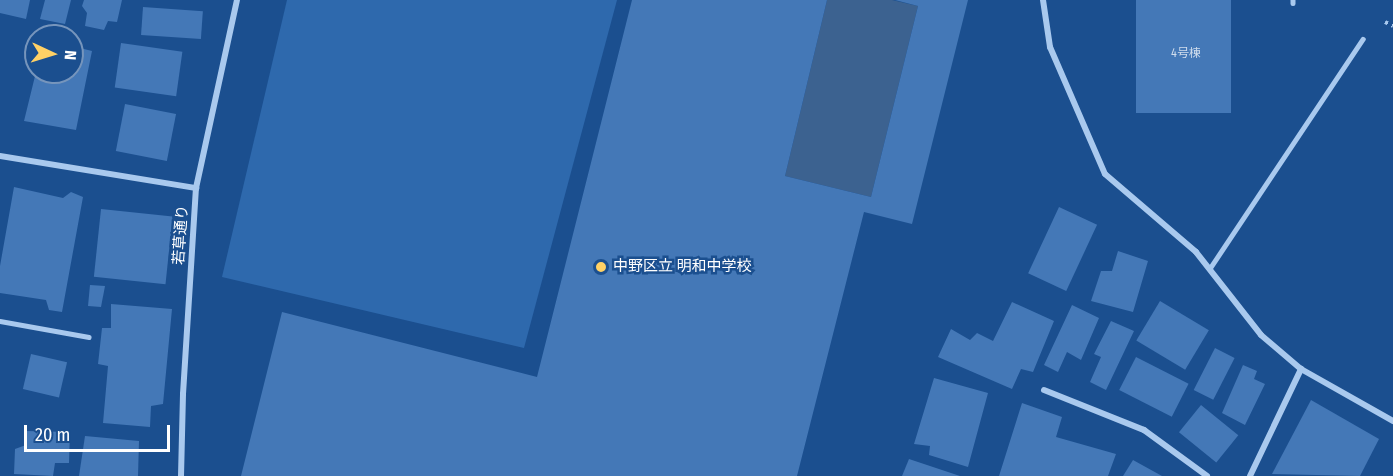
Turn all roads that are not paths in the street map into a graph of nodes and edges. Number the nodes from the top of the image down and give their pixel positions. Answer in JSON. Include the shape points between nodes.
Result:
{"nodes":[{"id":1,"x":237,"y":0,"type":"edge"},
{"id":2,"x":1043,"y":0,"type":"edge"},
{"id":3,"x":1363,"y":39,"type":"dead end"},
{"id":4,"x":0,"y":156,"type":"edge"},
{"id":5,"x":196,"y":188,"type":"junction"},
{"id":6,"x":1210,"y":268,"type":"junction"},
{"id":7,"x":0,"y":321,"type":"edge"},
{"id":8,"x":89,"y":337,"type":"dead end"},
{"id":9,"x":1301,"y":369,"type":"junction"},
{"id":10,"x":1044,"y":390,"type":"dead end"},
{"id":11,"x":1393,"y":421,"type":"edge"},
{"id":12,"x":181,"y":476,"type":"edge"},
{"id":13,"x":1207,"y":476,"type":"edge"},
{"id":14,"x":1250,"y":476,"type":"edge"}],
"edges":[{"from":1,"to":5,"type":"street","name":"若草通り"},
{"from":2,"to":6,"type":"street","via":[[1050,46],[1105,174]]},
{"from":3,"to":6,"type":"lane"},
{"from":4,"to":5,"type":"street"},
{"from":5,"to":12,"type":"street","name":"若草通り"},
{"from":6,"to":9,"type":"street","via":[[1228,297],[1261,335]]},
{"from":7,"to":8,"type":"lane"},
{"from":9,"to":11,"type":"street"},
{"from":9,"to":14,"type":"street"},
{"from":10,"to":13,"type":"street","via":[[1144,430]]}]}
